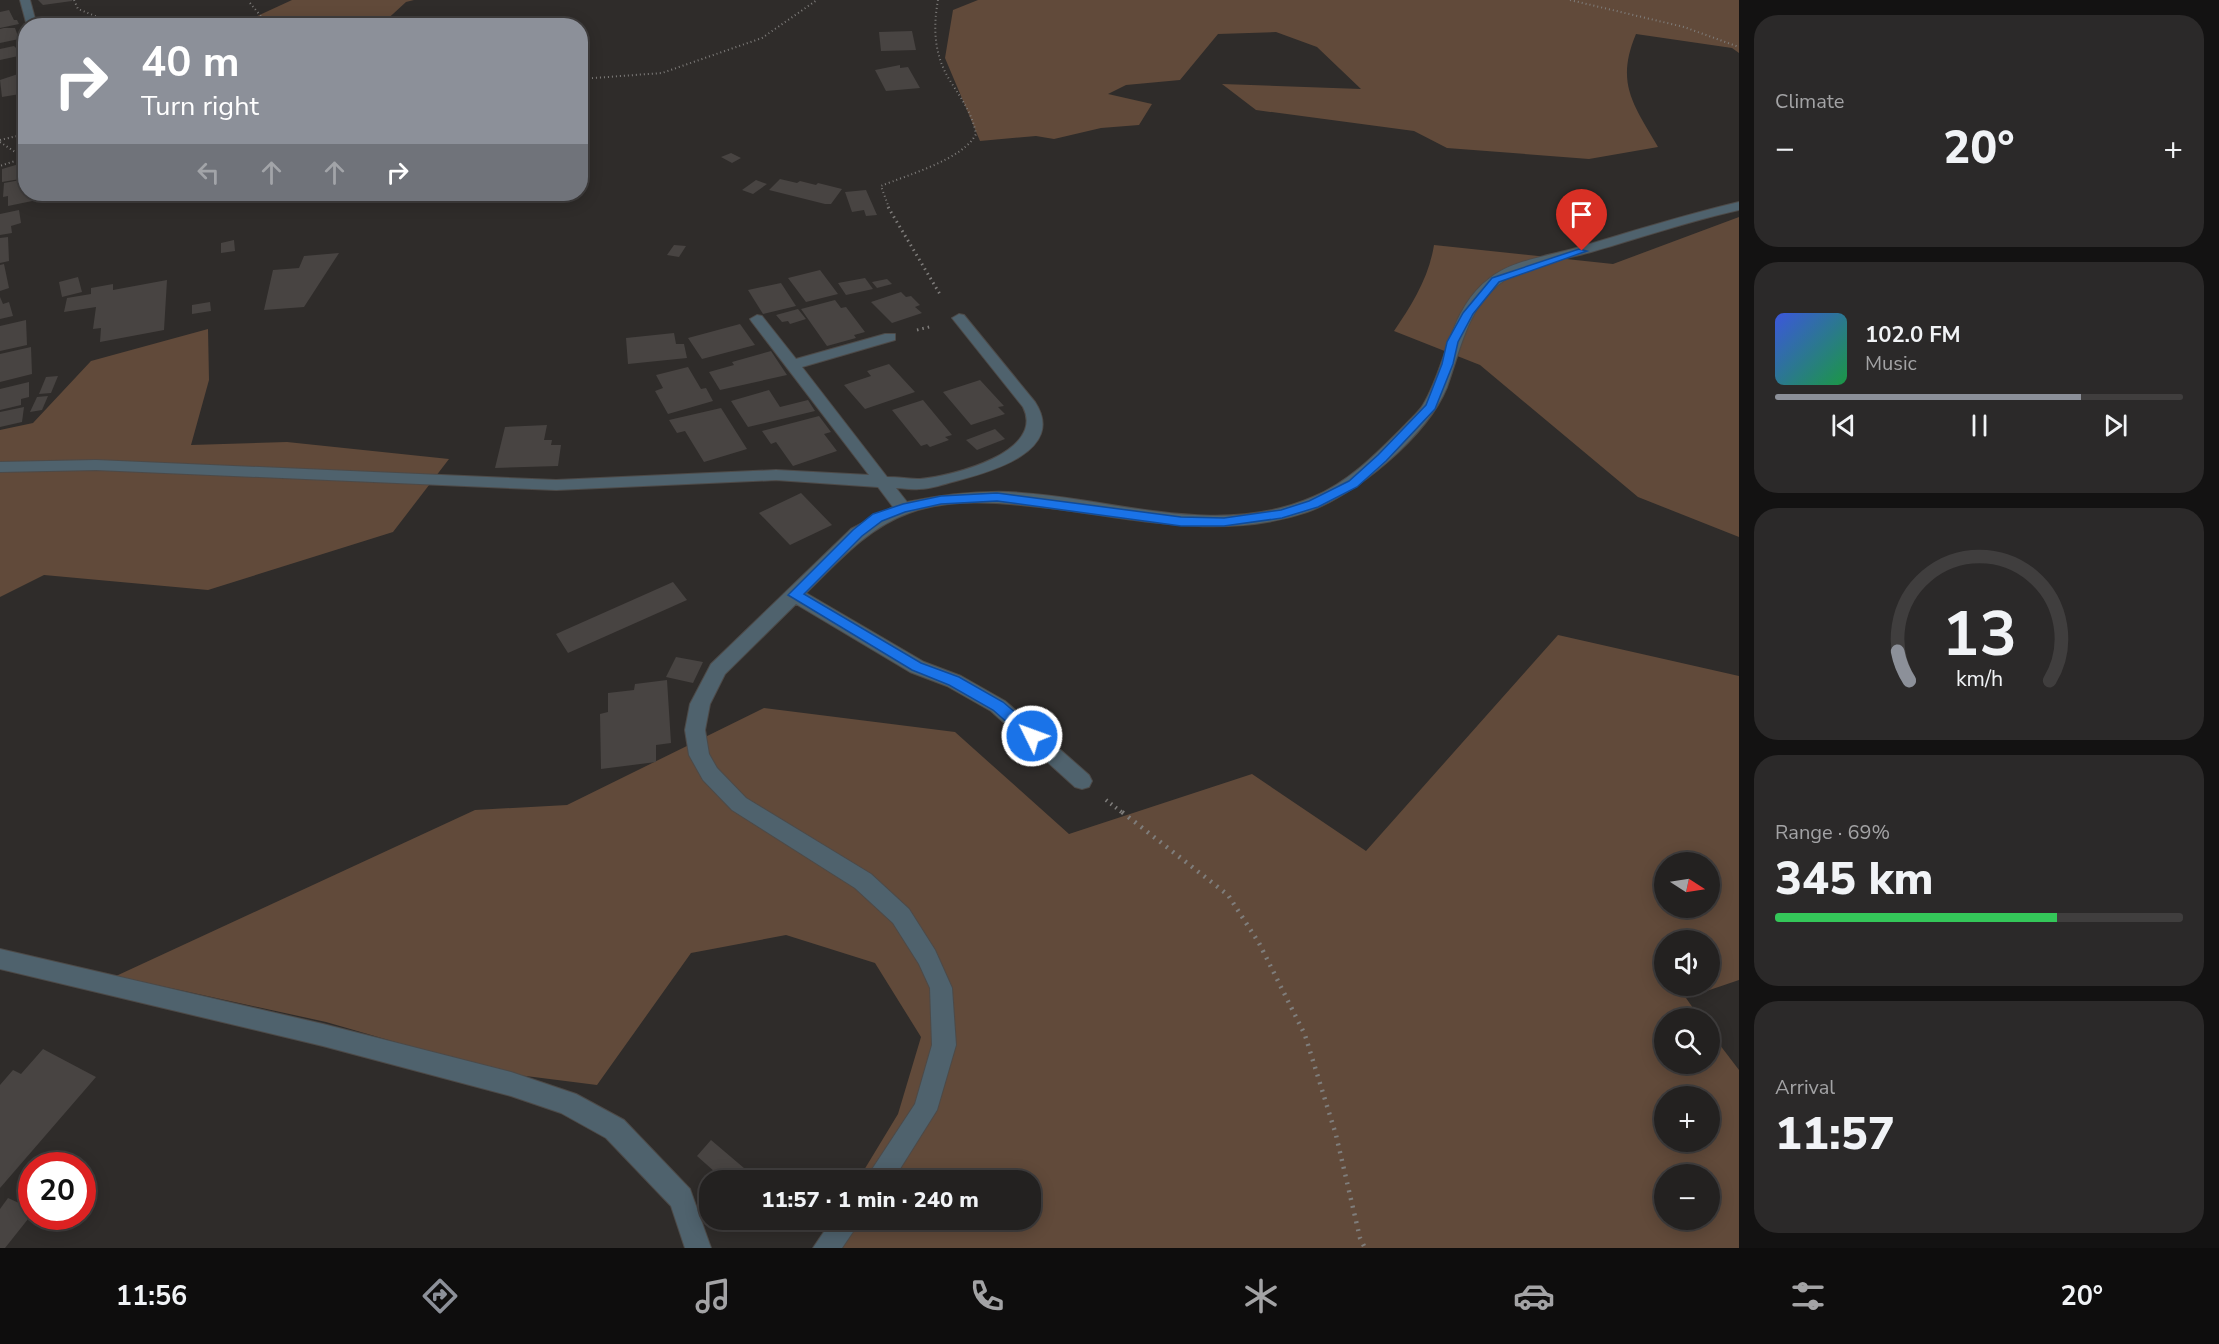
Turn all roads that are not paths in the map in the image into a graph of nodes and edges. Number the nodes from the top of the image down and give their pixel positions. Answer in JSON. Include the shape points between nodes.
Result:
{"nodes":[{"id":1,"x":25,"y":0,"type":"edge"},
{"id":2,"x":30,"y":18,"type":"edge"},
{"id":3,"x":1739,"y":206,"type":"edge"},
{"id":4,"x":959,"y":318,"type":"road end"},
{"id":5,"x":757,"y":319,"type":"dead end"},
{"id":6,"x":890,"y":337,"type":"road end"},
{"id":7,"x":792,"y":365,"type":"junction"},
{"id":8,"x":0,"y":467,"type":"edge"},
{"id":9,"x":884,"y":483,"type":"junction"},
{"id":10,"x":903,"y":508,"type":"junction"},
{"id":11,"x":795,"y":595,"type":"junction"},
{"id":12,"x":1082,"y":781,"type":"road end"},
{"id":13,"x":0,"y":959,"type":"edge"},
{"id":14,"x":885,"y":1170,"type":"edge"},
{"id":15,"x":840,"y":1230,"type":"edge"},
{"id":16,"x":698,"y":1248,"type":"edge"},
{"id":17,"x":826,"y":1248,"type":"edge"}],
"edges":[{"from":1,"to":2,"type":"street"},
{"from":3,"to":10,"type":"street","via":[[1544,262],[1496,280],[1469,313],[1453,342],[1431,406],[1353,484],[1314,504],[1282,514],[1224,522],[1181,521],[997,497],[941,500]]},
{"from":4,"to":9,"type":"street","via":[[1030,405],[1036,417],[1035,431],[1018,452],[986,468],[921,484]]},
{"from":5,"to":7,"type":"street"},
{"from":6,"to":7,"type":"street"},
{"from":7,"to":9,"type":"street"},
{"from":8,"to":9,"type":"street","via":[[96,465],[556,486],[776,475]]},
{"from":9,"to":10,"type":"street"},
{"from":10,"to":11,"type":"street","via":[[878,518],[857,533]]},
{"from":11,"to":12,"type":"street","via":[[916,666],[954,681],[998,706]]},
{"from":11,"to":14,"type":"street","via":[[718,669],[700,704],[695,730],[699,754],[710,774],[739,804],[863,881],[901,916],[941,988],[944,1045],[925,1110]]},
{"from":13,"to":16,"type":"street","via":[[323,1035],[511,1084],[567,1103],[615,1129],[681,1198]]},
{"from":15,"to":17,"type":"street"}]}
